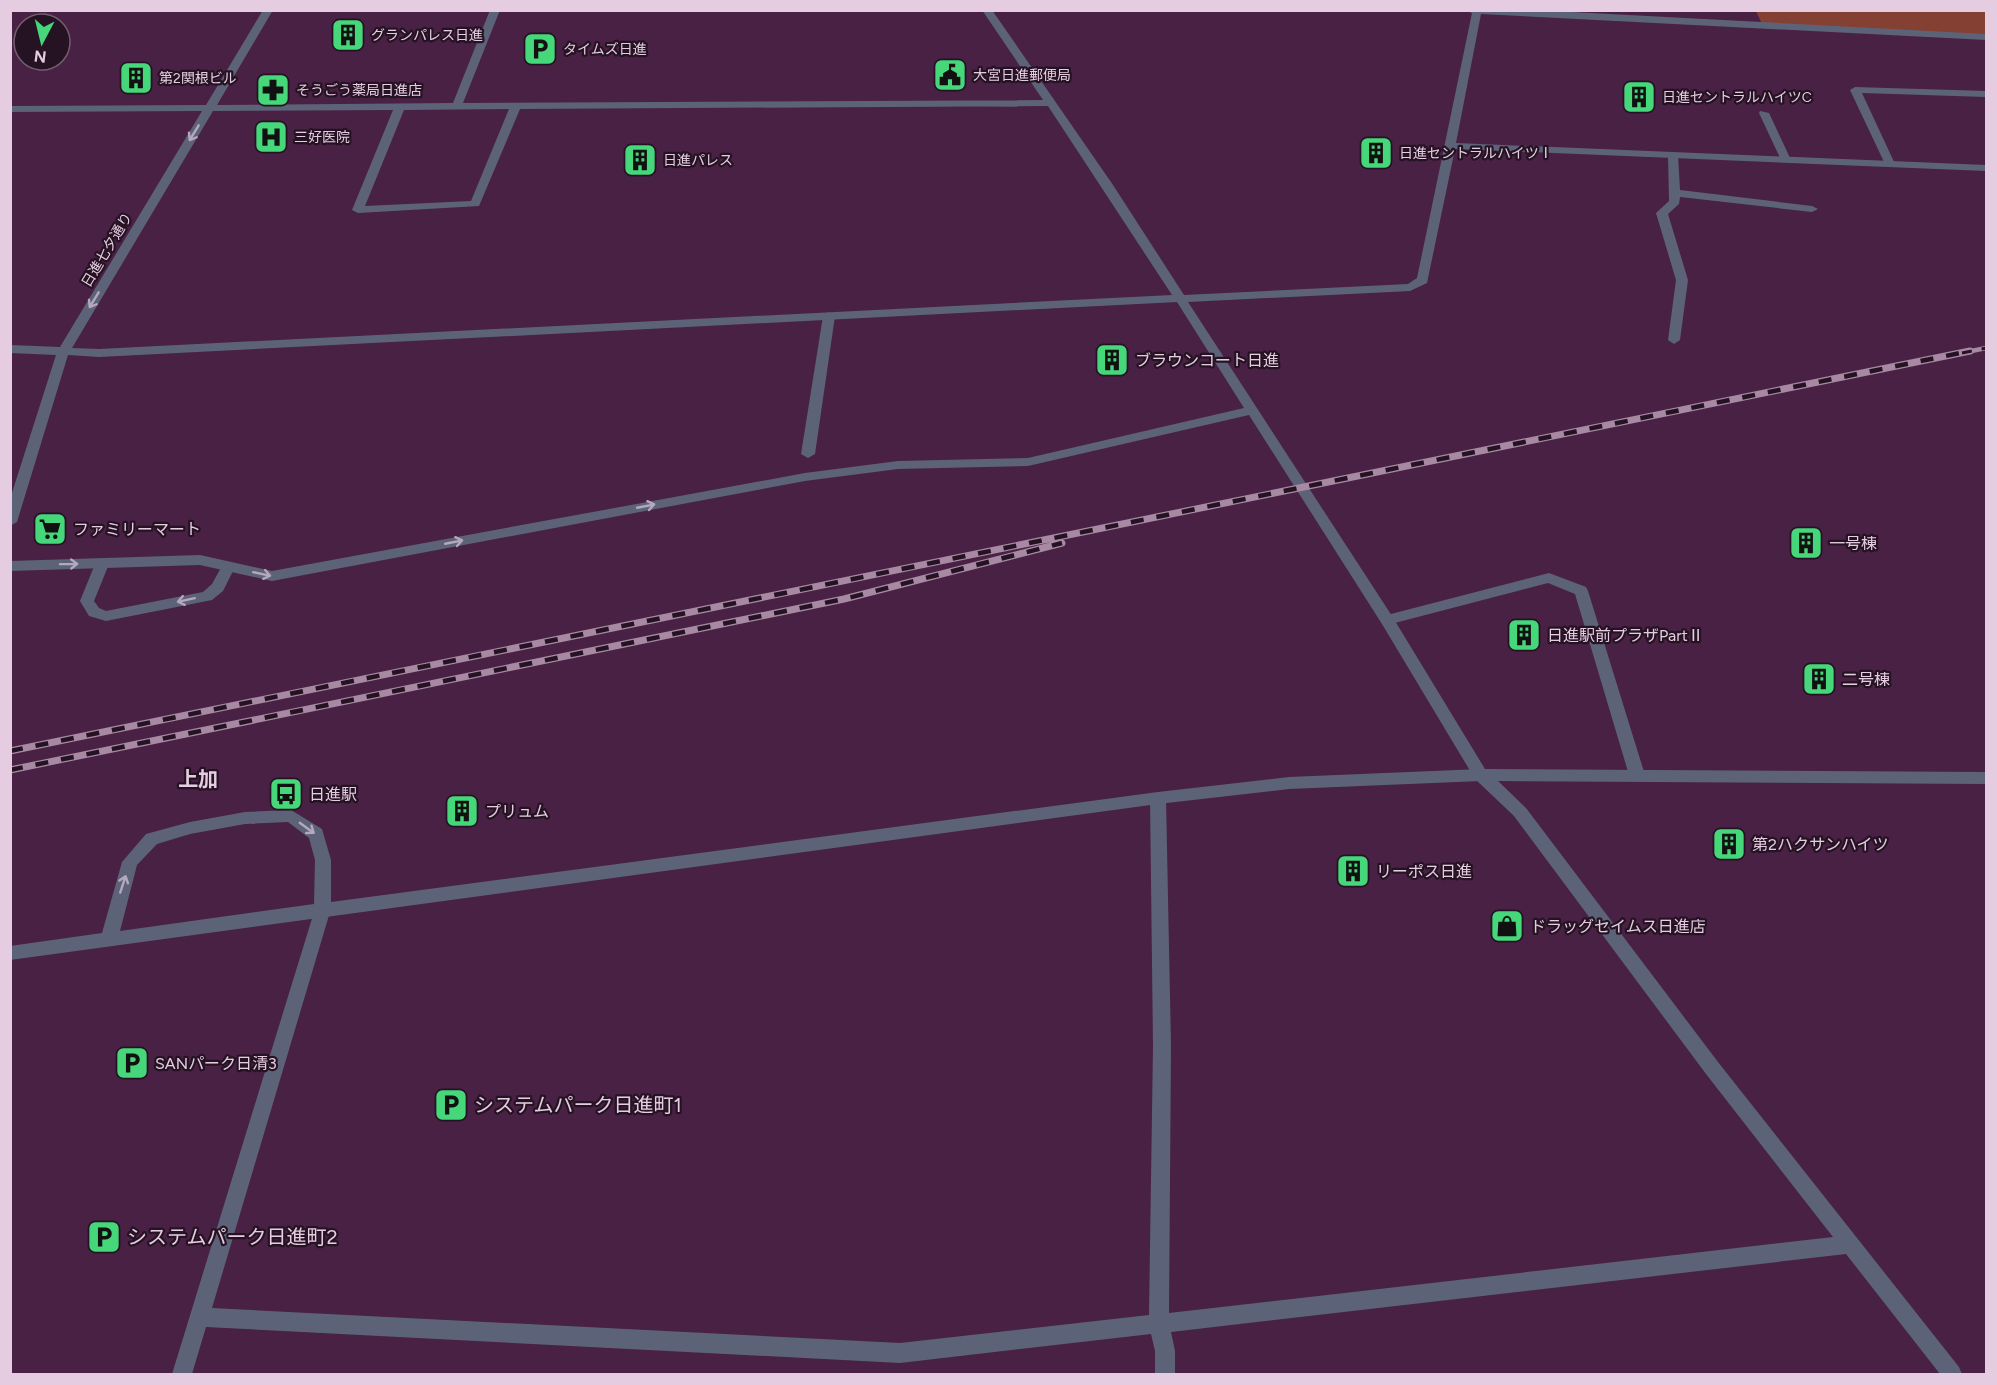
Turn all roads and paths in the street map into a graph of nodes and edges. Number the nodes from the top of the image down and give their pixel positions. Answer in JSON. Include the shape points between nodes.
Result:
{"nodes":[{"id":1,"x":268,"y":10,"type":"edge"},
{"id":2,"x":495,"y":10,"type":"edge"},
{"id":3,"x":987,"y":10,"type":"edge"},
{"id":4,"x":1469,"y":10,"type":"edge"},
{"id":5,"x":1477,"y":11,"type":"edge"},
{"id":6,"x":1986,"y":37,"type":"edge"},
{"id":7,"x":1986,"y":94,"type":"edge"},
{"id":8,"x":1048,"y":103,"type":"junction"},
{"id":9,"x":400,"y":106,"type":"junction"},
{"id":10,"x":457,"y":106,"type":"junction"},
{"id":11,"x":516,"y":106,"type":"junction"},
{"id":12,"x":209,"y":108,"type":"junction"},
{"id":13,"x":10,"y":109,"type":"edge"},
{"id":14,"x":1764,"y":113,"type":"dead end"},
{"id":15,"x":1450,"y":146,"type":"junction"},
{"id":16,"x":1673,"y":155,"type":"junction"},
{"id":17,"x":1786,"y":160,"type":"junction"},
{"id":18,"x":1890,"y":164,"type":"junction"},
{"id":19,"x":1986,"y":168,"type":"edge"},
{"id":20,"x":1675,"y":193,"type":"junction"},
{"id":21,"x":1812,"y":209,"type":"dead end"},
{"id":22,"x":1179,"y":298,"type":"junction"},
{"id":23,"x":829,"y":316,"type":"junction"},
{"id":24,"x":1674,"y":340,"type":"dead end"},
{"id":25,"x":10,"y":349,"type":"edge"},
{"id":26,"x":63,"y":353,"type":"junction"},
{"id":27,"x":1251,"y":410,"type":"junction"},
{"id":28,"x":808,"y":454,"type":"dead end"},
{"id":29,"x":10,"y":522,"type":"edge"},
{"id":30,"x":102,"y":564,"type":"junction"},
{"id":31,"x":10,"y":566,"type":"edge"},
{"id":32,"x":228,"y":567,"type":"junction"},
{"id":33,"x":1387,"y":620,"type":"junction"},
{"id":34,"x":1481,"y":775,"type":"junction"},
{"id":35,"x":1637,"y":776,"type":"junction"},
{"id":36,"x":1986,"y":778,"type":"edge"},
{"id":37,"x":1158,"y":798,"type":"junction"},
{"id":38,"x":322,"y":912,"type":"junction"},
{"id":39,"x":109,"y":940,"type":"junction"},
{"id":40,"x":10,"y":954,"type":"edge"},
{"id":41,"x":1848,"y":1245,"type":"junction"},
{"id":42,"x":200,"y":1317,"type":"junction"},
{"id":43,"x":1159,"y":1323,"type":"junction"},
{"id":44,"x":182,"y":1374,"type":"edge"},
{"id":45,"x":1165,"y":1374,"type":"edge"},
{"id":46,"x":1952,"y":1374,"type":"edge"}],
"edges":[{"from":1,"to":12,"type":"street","name":"日進七夕通り"},
{"from":2,"to":10,"type":"street"},
{"from":3,"to":8,"type":"street"},
{"from":4,"to":5,"type":"street"},
{"from":5,"to":6,"type":"street"},
{"from":5,"to":15,"type":"street"},
{"from":7,"to":18,"type":"street","via":[[1854,90]]},
{"from":8,"to":11,"type":"street"},
{"from":8,"to":22,"type":"street","via":[[1107,185]]},
{"from":9,"to":10,"type":"street"},
{"from":9,"to":11,"type":"street","via":[[358,210],[475,204]]},
{"from":9,"to":12,"type":"street"},
{"from":10,"to":11,"type":"street"},
{"from":12,"to":13,"type":"street"},
{"from":12,"to":26,"type":"street","name":"日進七夕通り","one_way":true},
{"from":14,"to":17,"type":"street"},
{"from":15,"to":16,"type":"street"},
{"from":15,"to":22,"type":"street","via":[[1423,280],[1410,287]]},
{"from":16,"to":17,"type":"street"},
{"from":16,"to":20,"type":"street"},
{"from":17,"to":18,"type":"street"},
{"from":18,"to":19,"type":"street"},
{"from":20,"to":21,"type":"street"},
{"from":20,"to":24,"type":"street","via":[[1675,202],[1662,213],[1682,280]]},
{"from":22,"to":23,"type":"street"},
{"from":22,"to":27,"type":"street"},
{"from":23,"to":26,"type":"street"},
{"from":23,"to":28,"type":"street"},
{"from":25,"to":26,"type":"street"},
{"from":26,"to":29,"type":"street","name":"日進七夕通り"},
{"from":32,"to":27,"type":"street","one_way":true,"via":[[272,576],[805,477],[898,465],[1028,462]]},
{"from":27,"to":33,"type":"street"},
{"from":31,"to":30,"type":"street","one_way":true},
{"from":30,"to":32,"type":"street","via":[[201,561]]},
{"from":32,"to":30,"type":"street","one_way":true,"via":[[218,587],[207,596],[106,616],[94,612],[87,601]]},
{"from":33,"to":34,"type":"street"},
{"from":33,"to":35,"type":"street","via":[[1549,578],[1581,591]]},
{"from":34,"to":35,"type":"street"},
{"from":34,"to":37,"type":"street","via":[[1289,783]]},
{"from":34,"to":41,"type":"street","via":[[1520,812]]},
{"from":35,"to":36,"type":"street"},
{"from":37,"to":38,"type":"street"},
{"from":37,"to":43,"type":"street","via":[[1162,1046]]},
{"from":38,"to":39,"type":"street"},
{"from":39,"to":38,"type":"street","one_way":true,"via":[[130,862],[152,839],[245,818],[291,816],[316,834],[323,861]]},
{"from":38,"to":42,"type":"street"},
{"from":39,"to":40,"type":"street"},
{"from":41,"to":43,"type":"street"},
{"from":41,"to":46,"type":"street"},
{"from":42,"to":43,"type":"street","via":[[900,1353]]},
{"from":42,"to":44,"type":"street"},
{"from":43,"to":45,"type":"street","via":[[1166,1351]]}]}
